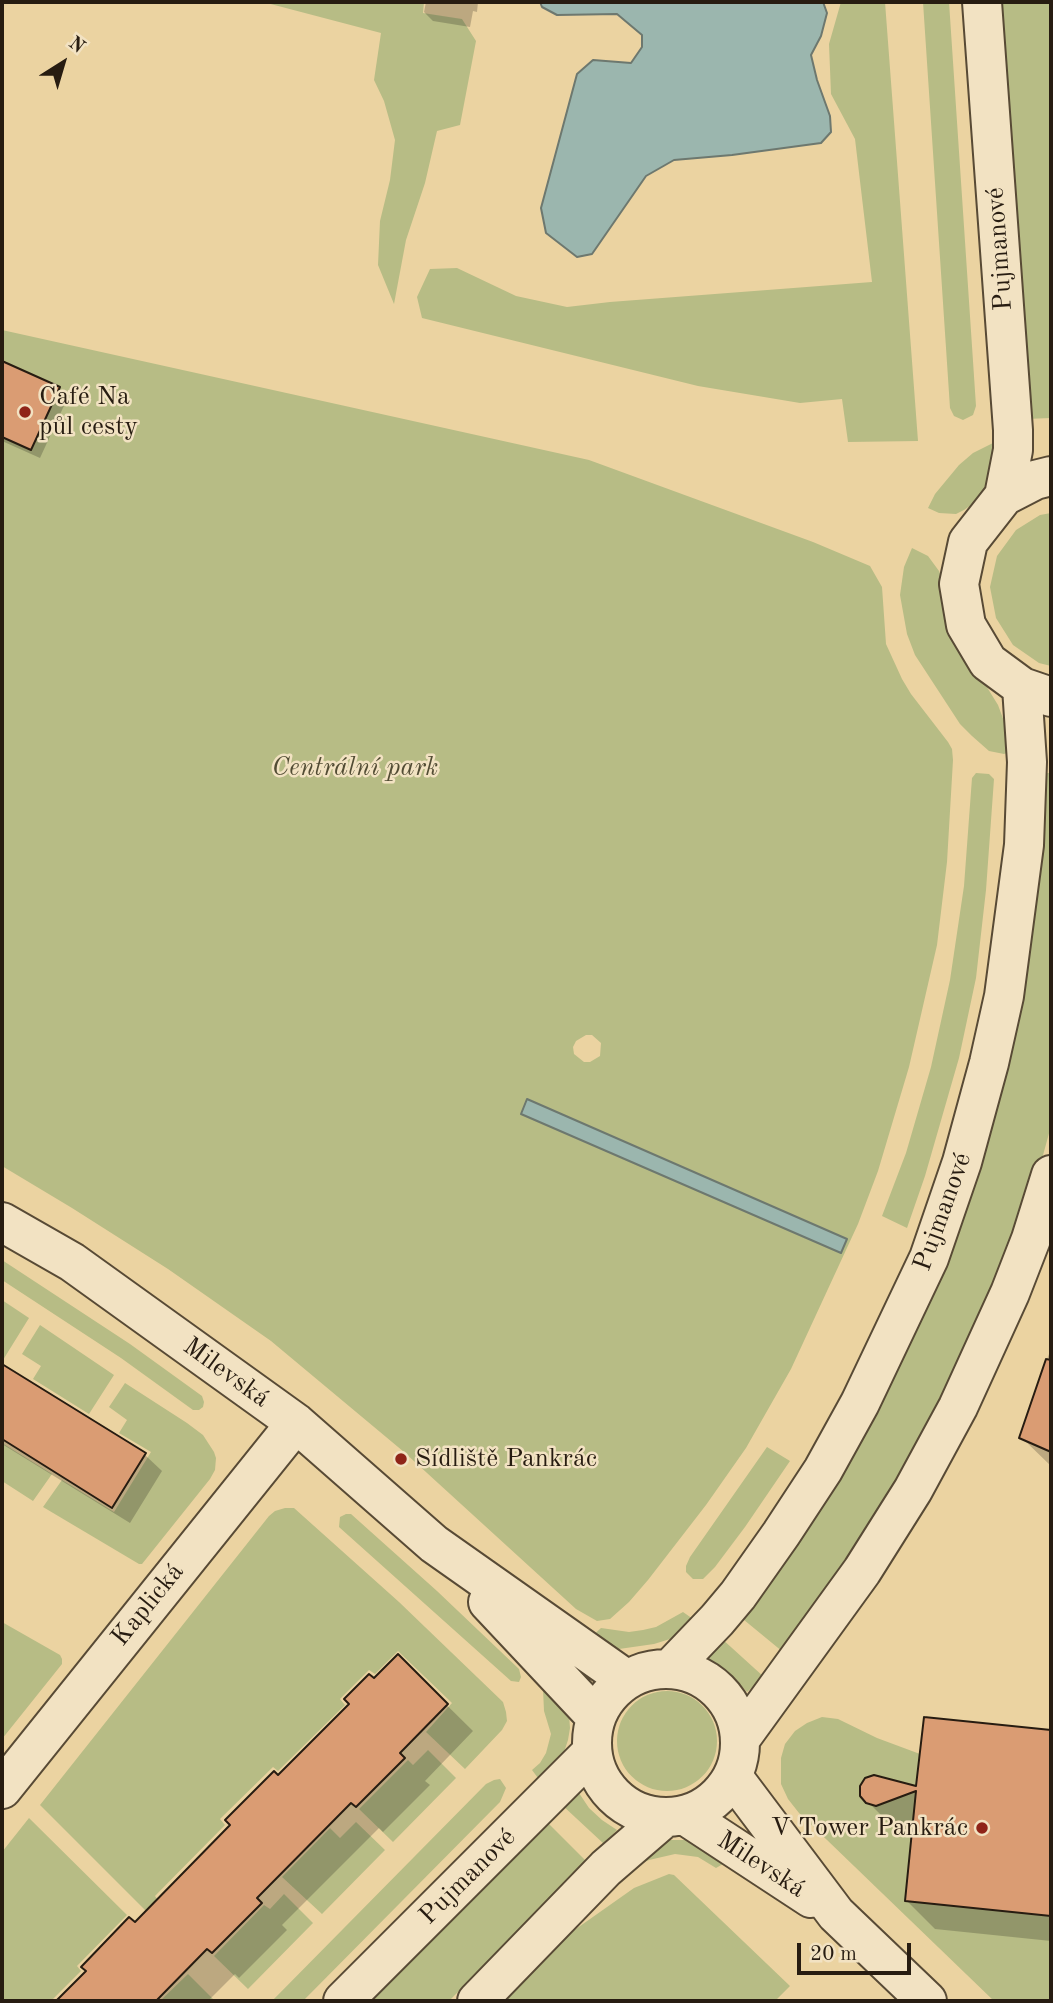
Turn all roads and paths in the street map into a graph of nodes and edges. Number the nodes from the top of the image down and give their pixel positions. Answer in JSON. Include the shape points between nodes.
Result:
{"nodes":[{"id":1,"x":982,"y":2,"type":"edge"},
{"id":2,"x":1051,"y":477,"type":"edge"},
{"id":3,"x":1003,"y":496,"type":"junction"},
{"id":4,"x":1037,"y":692,"type":"edge"},
{"id":5,"x":1051,"y":1175,"type":"edge"},
{"id":6,"x":2,"y":1222,"type":"edge"},
{"id":7,"x":296,"y":1423,"type":"junction"},
{"id":8,"x":435,"y":1544,"type":"junction"},
{"id":9,"x":671,"y":1668,"type":"junction"},
{"id":10,"x":627,"y":1679,"type":"junction"},
{"id":11,"x":594,"y":1734,"type":"junction"},
{"id":12,"x":741,"y":1738,"type":"junction"},
{"id":13,"x":733,"y":1777,"type":"junction"},
{"id":14,"x":2,"y":1789,"type":"edge"},
{"id":15,"x":675,"y":1817,"type":"junction"},
{"id":16,"x":836,"y":1914,"type":"junction"},
{"id":17,"x":343,"y":2001,"type":"edge"},
{"id":18,"x":477,"y":2001,"type":"edge"},
{"id":19,"x":927,"y":2001,"type":"edge"}],
"edges":[{"from":1,"to":3,"type":"street","name":"Pujmanové","via":[[1013,430]]},
{"from":2,"to":3,"type":"street"},
{"from":3,"to":4,"type":"street","via":[[968,542],[959,584],[966,625],[988,662]]},
{"from":4,"to":9,"type":"street","name":"Pujmanové","via":[[1027,762],[1024,845],[1004,996],[962,1162],[929,1258],[860,1403],[822,1470],[738,1595]]},
{"from":5,"to":12,"type":"street","via":[[1010,1293],[958,1407],[913,1490],[862,1571]]},
{"from":6,"to":7,"type":"street","name":"Milevská","via":[[72,1262]]},
{"from":7,"to":8,"type":"street","name":"Milevská"},
{"from":7,"to":14,"type":"street","name":"Kaplická"},
{"from":8,"to":10,"type":"street","name":"Milevská"},
{"from":8,"to":11,"type":"street","name":"Milevská"},
{"from":9,"to":10,"type":"street","via":[[648,1670]]},
{"from":9,"to":12,"type":"street","name":"Milevská","via":[[711,1683],[726,1698],[737,1717]]},
{"from":10,"to":11,"type":"street","via":[[608,1695]]},
{"from":11,"to":15,"type":"street","name":"Milevská","via":[[598,1772],[608,1790],[643,1814]]},
{"from":11,"to":17,"type":"street","name":"Pujmanové"},
{"from":12,"to":13,"type":"street","name":"Milevská"},
{"from":13,"to":15,"type":"street","name":"Milevská","via":[[705,1807]]},
{"from":13,"to":16,"type":"street","name":"Milevská"},
{"from":15,"to":16,"type":"street","name":"Milevská"},
{"from":15,"to":18,"type":"street","via":[[606,1868]]},
{"from":16,"to":19,"type":"street","name":"Milevská"}]}
